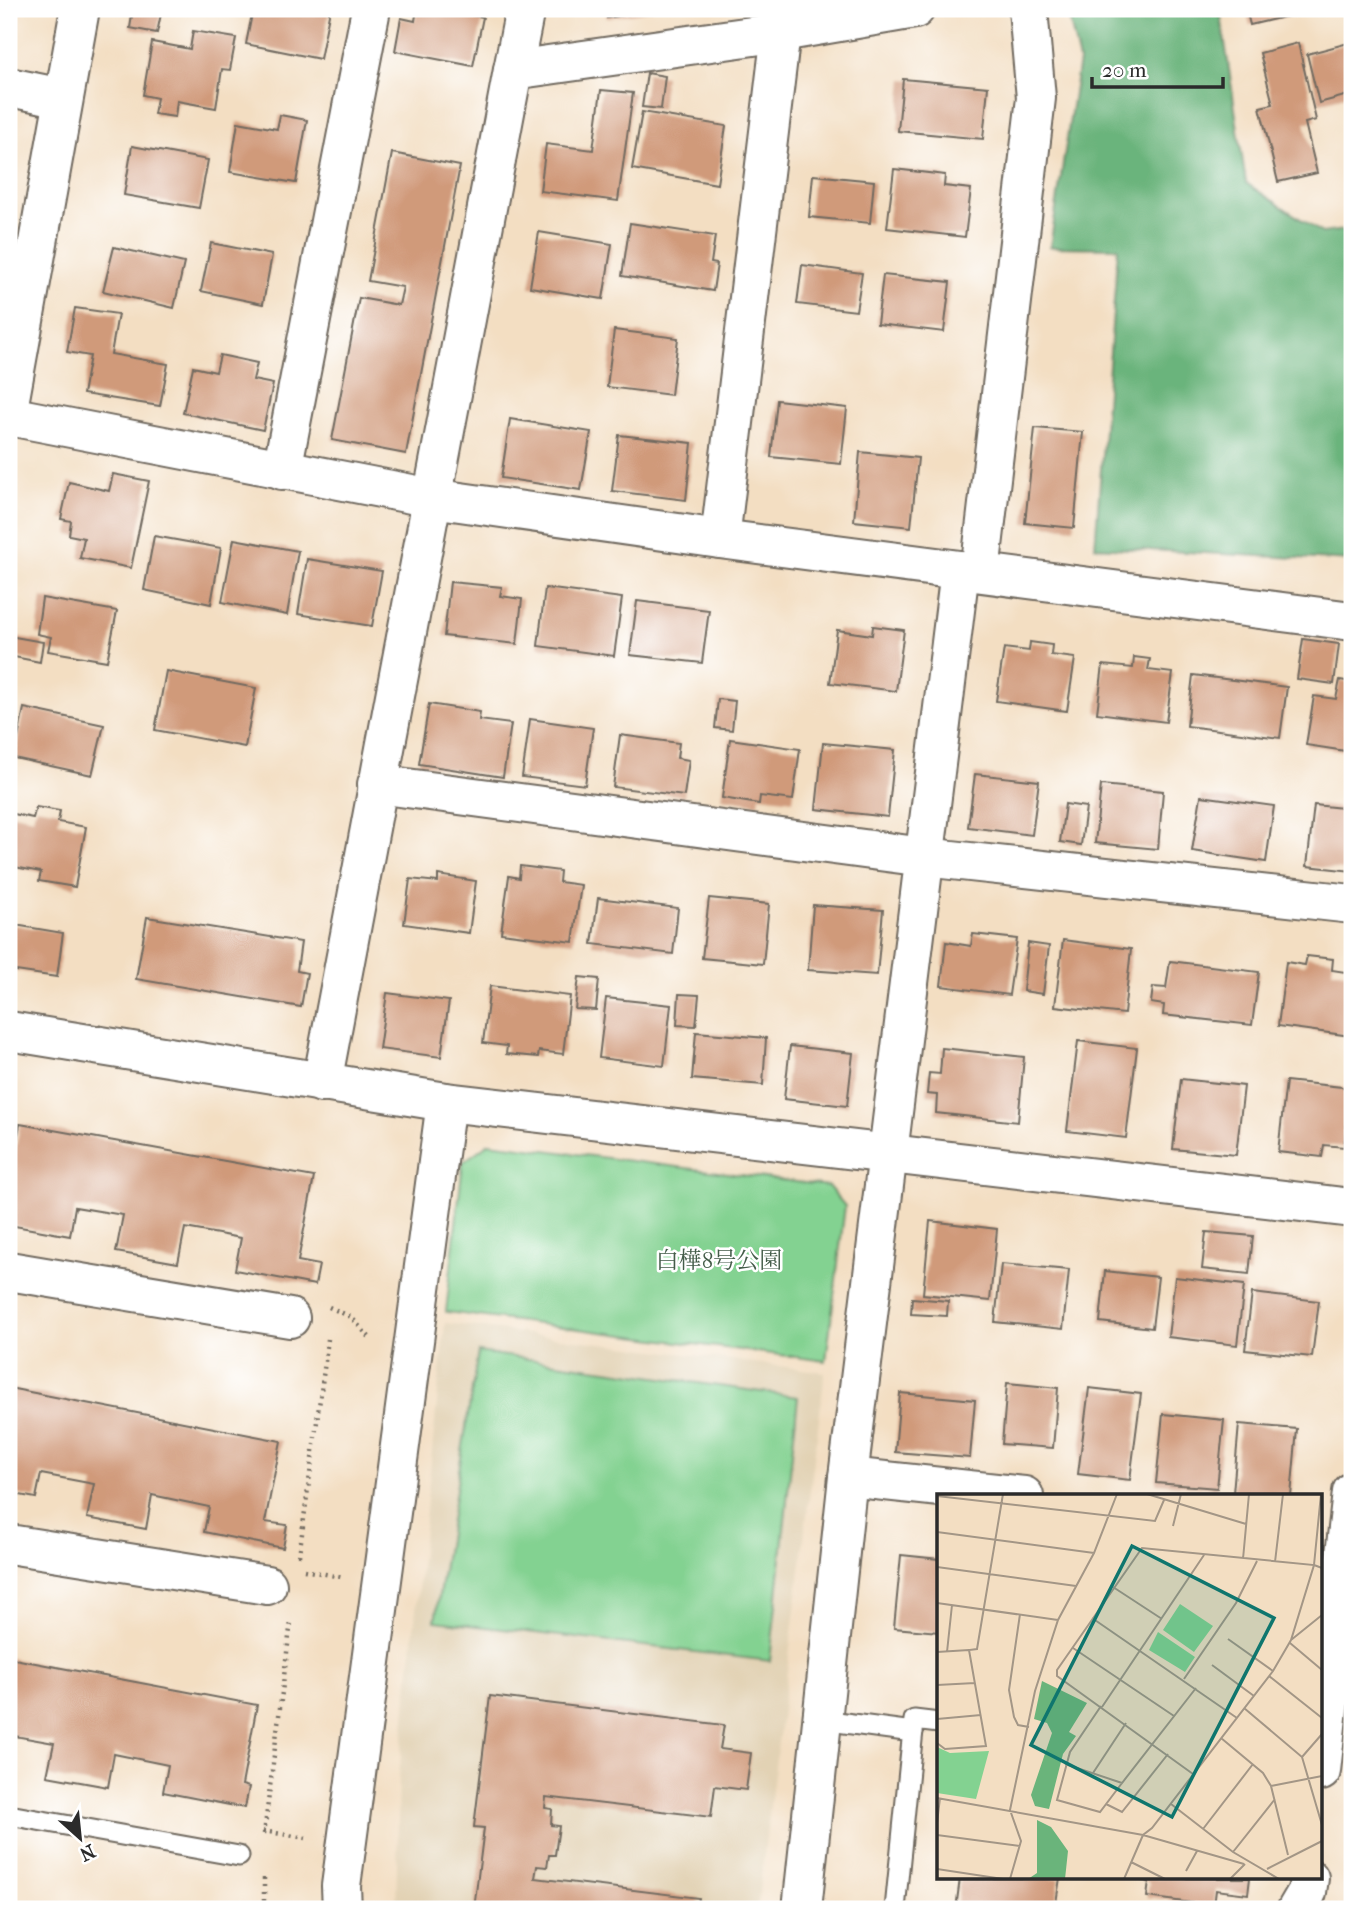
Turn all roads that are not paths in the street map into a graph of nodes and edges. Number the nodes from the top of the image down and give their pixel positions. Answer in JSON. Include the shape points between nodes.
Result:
{"nodes":[{"id":1,"x":80,"y":9,"type":"edge"},
{"id":2,"x":371,"y":9,"type":"edge"},
{"id":3,"x":525,"y":9,"type":"edge"},
{"id":4,"x":915,"y":9,"type":"edge"},
{"id":5,"x":1028,"y":9,"type":"edge"},
{"id":6,"x":781,"y":32,"type":"junction"},
{"id":7,"x":513,"y":70,"type":"junction"},
{"id":8,"x":9,"y":87,"type":"edge"},
{"id":9,"x":63,"y":97,"type":"junction"},
{"id":10,"x":9,"y":404,"type":"edge"},
{"id":11,"x":9,"y":416,"type":"edge"},
{"id":12,"x":282,"y":470,"type":"junction"},
{"id":13,"x":432,"y":498,"type":"junction"},
{"id":14,"x":720,"y":540,"type":"junction"},
{"id":15,"x":970,"y":571,"type":"junction"},
{"id":16,"x":1352,"y":621,"type":"edge"},
{"id":17,"x":377,"y":783,"type":"junction"},
{"id":18,"x":924,"y":857,"type":"junction"},
{"id":19,"x":1352,"y":904,"type":"edge"},
{"id":20,"x":9,"y":1031,"type":"edge"},
{"id":21,"x":322,"y":1083,"type":"junction"},
{"id":22,"x":446,"y":1102,"type":"junction"},
{"id":23,"x":888,"y":1155,"type":"junction"},
{"id":24,"x":1352,"y":1208,"type":"edge"},
{"id":25,"x":9,"y":1270,"type":"edge"},
{"id":26,"x":289,"y":1318,"type":"dead end"},
{"id":27,"x":848,"y":1477,"type":"junction"},
{"id":28,"x":1352,"y":1492,"type":"edge"},
{"id":29,"x":1005,"y":1494,"type":"edge"},
{"id":30,"x":1334,"y":1530,"type":"edge"},
{"id":31,"x":9,"y":1544,"type":"edge"},
{"id":32,"x":267,"y":1585,"type":"dead end"},
{"id":33,"x":822,"y":1720,"type":"junction"},
{"id":34,"x":937,"y":1723,"type":"edge"},
{"id":35,"x":913,"y":1732,"type":"junction"},
{"id":36,"x":1322,"y":1752,"type":"edge"},
{"id":37,"x":9,"y":1815,"type":"edge"},
{"id":38,"x":239,"y":1856,"type":"dead end"},
{"id":39,"x":1309,"y":1880,"type":"edge"},
{"id":40,"x":342,"y":1909,"type":"edge"},
{"id":41,"x":802,"y":1909,"type":"edge"},
{"id":42,"x":895,"y":1909,"type":"edge"},
{"id":43,"x":1297,"y":1909,"type":"edge"}],
"edges":[{"from":1,"to":9,"type":"street"},
{"from":2,"to":12,"type":"street"},
{"from":3,"to":7,"type":"street"},
{"from":4,"to":6,"type":"street"},
{"from":5,"to":15,"type":"street","via":[[1036,98]]},
{"from":6,"to":7,"type":"street"},
{"from":6,"to":14,"type":"street"},
{"from":7,"to":13,"type":"street"},
{"from":8,"to":9,"type":"street"},
{"from":9,"to":10,"type":"street"},
{"from":11,"to":12,"type":"street"},
{"from":12,"to":13,"type":"street"},
{"from":13,"to":14,"type":"street"},
{"from":13,"to":17,"type":"street"},
{"from":14,"to":15,"type":"street"},
{"from":15,"to":16,"type":"street"},
{"from":15,"to":18,"type":"street"},
{"from":17,"to":18,"type":"street"},
{"from":17,"to":21,"type":"street"},
{"from":18,"to":19,"type":"street"},
{"from":18,"to":23,"type":"street"},
{"from":20,"to":21,"type":"street"},
{"from":21,"to":22,"type":"street"},
{"from":22,"to":23,"type":"street"},
{"from":22,"to":40,"type":"street","via":[[341,1886]]},
{"from":23,"to":24,"type":"street"},
{"from":23,"to":27,"type":"street"},
{"from":25,"to":26,"type":"street"},
{"from":27,"to":29,"type":"street"},
{"from":27,"to":33,"type":"street"},
{"from":28,"to":30,"type":"street"},
{"from":30,"to":36,"type":"street"},
{"from":31,"to":32,"type":"street"},
{"from":33,"to":35,"type":"lane"},
{"from":33,"to":41,"type":"street"},
{"from":34,"to":35,"type":"lane","via":[[914,1720]]},
{"from":35,"to":42,"type":"lane"},
{"from":37,"to":38,"type":"lane"},
{"from":39,"to":43,"type":"street"}]}
